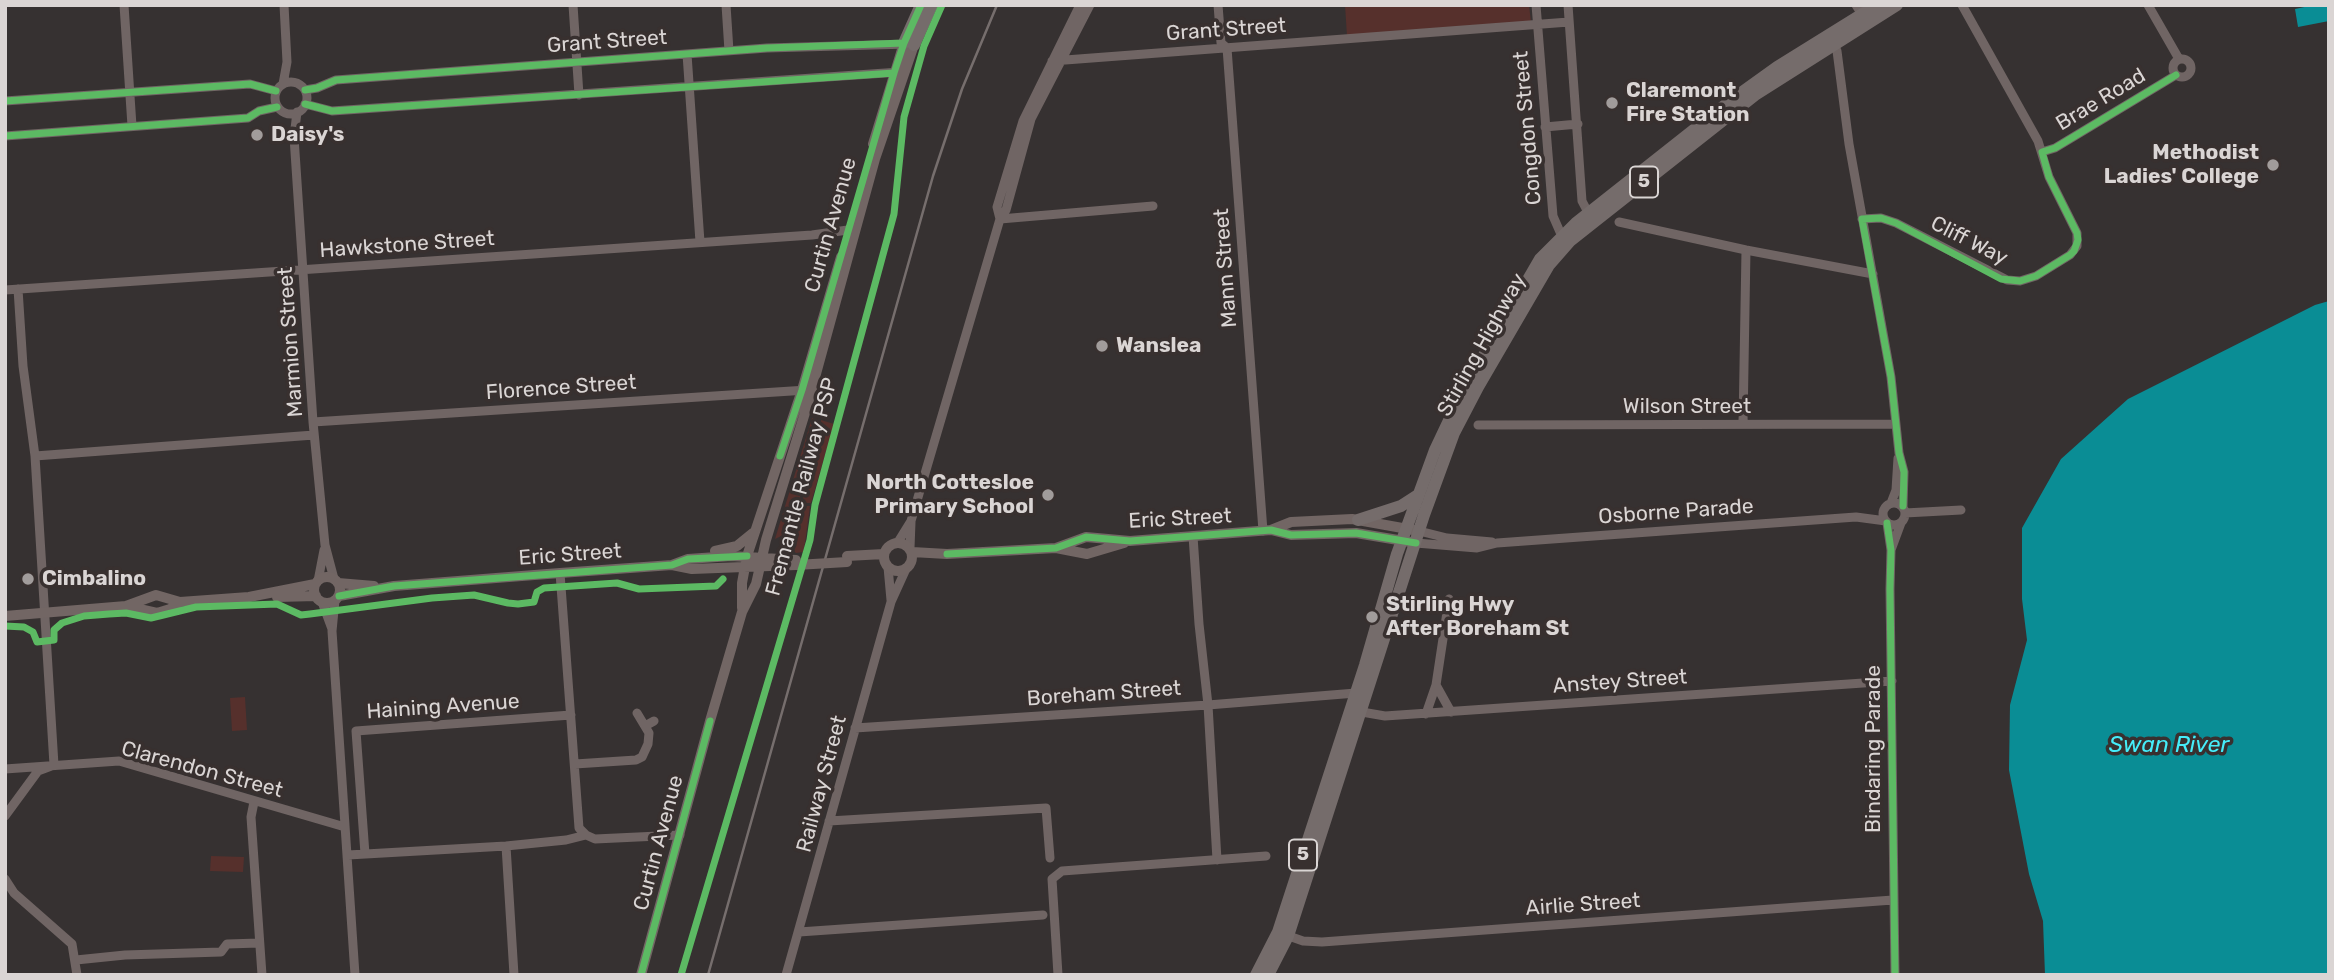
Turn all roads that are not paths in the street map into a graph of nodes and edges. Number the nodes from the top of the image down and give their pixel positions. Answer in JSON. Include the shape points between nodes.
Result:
{"nodes":[{"id":1,"x":124,"y":5,"type":"edge"},
{"id":2,"x":284,"y":5,"type":"edge"},
{"id":3,"x":573,"y":5,"type":"edge"},
{"id":4,"x":726,"y":5,"type":"edge"},
{"id":5,"x":920,"y":5,"type":"edge"},
{"id":6,"x":932,"y":5,"type":"edge"},
{"id":7,"x":1080,"y":5,"type":"edge"},
{"id":8,"x":1090,"y":5,"type":"edge"},
{"id":9,"x":1218,"y":5,"type":"edge"},
{"id":10,"x":1535,"y":5,"type":"edge"},
{"id":11,"x":1568,"y":5,"type":"edge"},
{"id":12,"x":1897,"y":5,"type":"edge"},
{"id":13,"x":1962,"y":5,"type":"edge"},
{"id":14,"x":2148,"y":5,"type":"edge"},
{"id":15,"x":1869,"y":11,"type":"edge"},
{"id":16,"x":1569,"y":22,"type":"junction"},
{"id":17,"x":1537,"y":24,"type":"junction"},
{"id":18,"x":909,"y":44,"type":"junction"},
{"id":19,"x":1834,"y":45,"type":"junction"},
{"id":20,"x":1227,"y":48,"type":"junction"},
{"id":21,"x":729,"y":51,"type":"junction"},
{"id":22,"x":687,"y":54,"type":"junction"},
{"id":23,"x":2179,"y":59,"type":"junction"},
{"id":24,"x":1057,"y":61,"type":"junction"},
{"id":25,"x":287,"y":62,"type":"junction"},
{"id":26,"x":577,"y":62,"type":"junction"},
{"id":27,"x":899,"y":72,"type":"junction"},
{"id":28,"x":2176,"y":75,"type":"junction"},
{"id":29,"x":297,"y":83,"type":"junction"},
{"id":30,"x":279,"y":88,"type":"junction"},
{"id":31,"x":689,"y":88,"type":"junction"},
{"id":32,"x":305,"y":90,"type":"junction"},
{"id":33,"x":130,"y":93,"type":"junction"},
{"id":34,"x":579,"y":95,"type":"junction"},
{"id":35,"x":5,"y":102,"type":"edge"},
{"id":36,"x":305,"y":104,"type":"junction"},
{"id":37,"x":280,"y":109,"type":"junction"},
{"id":38,"x":297,"y":113,"type":"junction"},
{"id":39,"x":1578,"y":124,"type":"junction"},
{"id":40,"x":132,"y":127,"type":"junction"},
{"id":41,"x":1545,"y":127,"type":"junction"},
{"id":42,"x":5,"y":136,"type":"edge"},
{"id":43,"x":294,"y":137,"type":"junction"},
{"id":44,"x":2042,"y":152,"type":"junction"},
{"id":45,"x":1153,"y":206,"type":"dead end"},
{"id":46,"x":1591,"y":218,"type":"junction"},
{"id":47,"x":1000,"y":219,"type":"junction"},
{"id":48,"x":1863,"y":219,"type":"junction"},
{"id":49,"x":1619,"y":222,"type":"dead end"},
{"id":50,"x":851,"y":233,"type":"junction"},
{"id":51,"x":1567,"y":238,"type":"junction"},
{"id":52,"x":700,"y":242,"type":"junction"},
{"id":53,"x":1746,"y":250,"type":"junction"},
{"id":54,"x":303,"y":270,"type":"junction"},
{"id":55,"x":1873,"y":274,"type":"junction"},
{"id":56,"x":18,"y":289,"type":"junction"},
{"id":57,"x":5,"y":290,"type":"edge"},
{"id":58,"x":807,"y":390,"type":"junction"},
{"id":59,"x":313,"y":422,"type":"junction"},
{"id":60,"x":1742,"y":424,"type":"junction"},
{"id":61,"x":1896,"y":424,"type":"junction"},
{"id":62,"x":1478,"y":425,"type":"dead end"},
{"id":63,"x":314,"y":435,"type":"junction"},
{"id":64,"x":1899,"y":453,"type":"junction"},
{"id":65,"x":36,"y":456,"type":"junction"},
{"id":66,"x":1418,"y":495,"type":"junction"},
{"id":67,"x":1888,"y":506,"type":"junction"},
{"id":68,"x":1904,"y":510,"type":"junction"},
{"id":69,"x":1961,"y":510,"type":"dead end"},
{"id":70,"x":1856,"y":517,"type":"junction"},
{"id":71,"x":1358,"y":520,"type":"junction"},
{"id":72,"x":911,"y":521,"type":"junction"},
{"id":73,"x":1887,"y":522,"type":"junction"},
{"id":74,"x":1901,"y":523,"type":"junction"},
{"id":75,"x":756,"y":530,"type":"junction"},
{"id":76,"x":1267,"y":531,"type":"junction"},
{"id":77,"x":1404,"y":535,"type":"junction"},
{"id":78,"x":1193,"y":536,"type":"junction"},
{"id":79,"x":1418,"y":537,"type":"junction"},
{"id":80,"x":1130,"y":541,"type":"junction"},
{"id":81,"x":898,"y":542,"type":"junction"},
{"id":82,"x":325,"y":545,"type":"junction"},
{"id":83,"x":1056,"y":548,"type":"junction"},
{"id":84,"x":1891,"y":550,"type":"junction"},
{"id":85,"x":747,"y":556,"type":"junction"},
{"id":86,"x":910,"y":557,"type":"junction"},
{"id":87,"x":695,"y":558,"type":"junction"},
{"id":88,"x":885,"y":560,"type":"junction"},
{"id":89,"x":761,"y":562,"type":"junction"},
{"id":90,"x":672,"y":565,"type":"junction"},
{"id":91,"x":744,"y":568,"type":"junction"},
{"id":92,"x":560,"y":573,"type":"junction"},
{"id":93,"x":336,"y":581,"type":"junction"},
{"id":94,"x":317,"y":582,"type":"junction"},
{"id":95,"x":394,"y":586,"type":"junction"},
{"id":96,"x":249,"y":597,"type":"junction"},
{"id":97,"x":337,"y":598,"type":"junction"},
{"id":98,"x":319,"y":599,"type":"junction"},
{"id":99,"x":1449,"y":599,"type":"dead end"},
{"id":100,"x":180,"y":602,"type":"junction"},
{"id":101,"x":891,"y":602,"type":"junction"},
{"id":102,"x":126,"y":607,"type":"junction"},
{"id":103,"x":742,"y":612,"type":"junction"},
{"id":104,"x":44,"y":613,"type":"junction"},
{"id":105,"x":5,"y":616,"type":"edge"},
{"id":106,"x":332,"y":631,"type":"junction"},
{"id":107,"x":1892,"y":681,"type":"junction"},
{"id":108,"x":1436,"y":685,"type":"junction"},
{"id":109,"x":1351,"y":693,"type":"junction"},
{"id":110,"x":1208,"y":705,"type":"junction"},
{"id":111,"x":1356,"y":711,"type":"junction"},
{"id":112,"x":1451,"y":712,"type":"junction"},
{"id":113,"x":637,"y":713,"type":"dead end"},
{"id":114,"x":1426,"y":714,"type":"junction"},
{"id":115,"x":571,"y":715,"type":"junction"},
{"id":116,"x":654,"y":721,"type":"dead end"},
{"id":117,"x":645,"y":726,"type":"junction"},
{"id":118,"x":855,"y":728,"type":"junction"},
{"id":119,"x":575,"y":764,"type":"junction"},
{"id":120,"x":54,"y":765,"type":"junction"},
{"id":121,"x":5,"y":769,"type":"edge"},
{"id":122,"x":254,"y":802,"type":"junction"},
{"id":123,"x":5,"y":816,"type":"edge"},
{"id":124,"x":830,"y":821,"type":"junction"},
{"id":125,"x":345,"y":827,"type":"junction"},
{"id":126,"x":582,"y":832,"type":"junction"},
{"id":127,"x":680,"y":835,"type":"junction"},
{"id":128,"x":506,"y":845,"type":"junction"},
{"id":129,"x":365,"y":854,"type":"junction"},
{"id":130,"x":348,"y":855,"type":"junction"},
{"id":131,"x":1266,"y":856,"type":"dead end"},
{"id":132,"x":1050,"y":858,"type":"dead end"},
{"id":133,"x":1217,"y":860,"type":"junction"},
{"id":134,"x":5,"y":878,"type":"edge"},
{"id":135,"x":1893,"y":900,"type":"junction"},
{"id":136,"x":1043,"y":915,"type":"dead end"},
{"id":137,"x":799,"y":932,"type":"junction"},
{"id":138,"x":1283,"y":934,"type":"junction"},
{"id":139,"x":259,"y":943,"type":"junction"},
{"id":140,"x":76,"y":960,"type":"junction"},
{"id":141,"x":77,"y":975,"type":"edge"},
{"id":142,"x":262,"y":975,"type":"edge"},
{"id":143,"x":355,"y":975,"type":"edge"},
{"id":144,"x":514,"y":975,"type":"edge"},
{"id":145,"x":641,"y":975,"type":"edge"},
{"id":146,"x":786,"y":975,"type":"edge"},
{"id":147,"x":1058,"y":975,"type":"edge"},
{"id":148,"x":1256,"y":975,"type":"edge"},
{"id":149,"x":1268,"y":975,"type":"edge"},
{"id":150,"x":1895,"y":975,"type":"edge"}],
"edges":[{"from":1,"to":33,"type":"street"},
{"from":2,"to":25,"type":"street"},
{"from":3,"to":26,"type":"street"},
{"from":4,"to":21,"type":"street"},
{"from":5,"to":18,"type":"highway","name":"Curtin Avenue"},
{"from":6,"to":18,"type":"highway","name":"Curtin Avenue"},
{"from":7,"to":24,"type":"street","name":"Railway Street"},
{"from":8,"to":24,"type":"street","name":"Railway Street"},
{"from":9,"to":20,"type":"street","name":"Mann Street","via":[[1221,43]]},
{"from":10,"to":17,"type":"street","name":"Congdon Street"},
{"from":11,"to":16,"type":"street"},
{"from":12,"to":15,"type":"highway","name":"Stirling Highway","number":"5"},
{"from":13,"to":44,"type":"street"},
{"from":14,"to":23,"type":"street"},
{"from":15,"to":19,"type":"highway","name":"Stirling Highway","number":"5"},
{"from":15,"to":46,"type":"highway","name":"Stirling Highway","number":"5","via":[[1756,81]]},
{"from":16,"to":17,"type":"street","name":"Grant Street"},
{"from":16,"to":39,"type":"street"},
{"from":17,"to":20,"type":"street","name":"Grant Street"},
{"from":17,"to":41,"type":"street","name":"Congdon Street"},
{"from":18,"to":21,"type":"street","name":"Grant Street"},
{"from":18,"to":27,"type":"main road","name":"Curtin Avenue"},
{"from":19,"to":46,"type":"highway","name":"Stirling Highway","number":"5","via":[[1761,90]]},
{"from":19,"to":48,"type":"street"},
{"from":20,"to":24,"type":"street","name":"Grant Street"},
{"from":20,"to":76,"type":"street","name":"Mann Street"},
{"from":21,"to":22,"type":"street","name":"Grant Street"},
{"from":22,"to":26,"type":"street","name":"Grant Street"},
{"from":22,"to":31,"type":"street"},
{"from":23,"to":28,"type":"street","name":"Brae Road","via":[[2173,66]]},
{"from":23,"to":28,"type":"street","name":"Brae Road","via":[[2188,61],[2190,68],[2187,75]]},
{"from":24,"to":47,"type":"street","name":"Railway Street","via":[[1023,121],[997,207]]},
{"from":25,"to":29,"type":"street"},
{"from":25,"to":30,"type":"street"},
{"from":26,"to":32,"type":"street","name":"Grant Street","via":[[336,80]]},
{"from":26,"to":34,"type":"street"},
{"from":27,"to":31,"type":"street"},
{"from":27,"to":50,"type":"main road","name":"Curtin Avenue"},
{"from":28,"to":44,"type":"street","name":"Brae Road"},
{"from":29,"to":30,"type":"street"},
{"from":29,"to":32,"type":"street"},
{"from":30,"to":33,"type":"street","via":[[250,84]]},
{"from":30,"to":37,"type":"street","via":[[275,97]]},
{"from":31,"to":34,"type":"street"},
{"from":31,"to":52,"type":"street"},
{"from":32,"to":36,"type":"street"},
{"from":33,"to":35,"type":"street"},
{"from":33,"to":40,"type":"street"},
{"from":34,"to":36,"type":"street","via":[[332,111]]},
{"from":36,"to":38,"type":"street"},
{"from":37,"to":38,"type":"street"},
{"from":37,"to":40,"type":"street","via":[[259,111],[248,118]]},
{"from":37,"to":43,"type":"street","name":"Marmion Street"},
{"from":38,"to":43,"type":"street","name":"Marmion Street"},
{"from":39,"to":41,"type":"street"},
{"from":39,"to":46,"type":"street","via":[[1582,201]]},
{"from":40,"to":42,"type":"street"},
{"from":41,"to":51,"type":"street","name":"Congdon Street","via":[[1553,216]]},
{"from":43,"to":54,"type":"street","name":"Marmion Street"},
{"from":44,"to":48,"type":"street","name":"Cliff Way","via":[[2078,240],[2070,255],[2031,278],[2001,279],[1896,223]]},
{"from":45,"to":47,"type":"street"},
{"from":46,"to":51,"type":"highway","name":"Stirling Highway","number":"5"},
{"from":47,"to":72,"type":"street","name":"Railway Street"},
{"from":48,"to":55,"type":"street"},
{"from":49,"to":53,"type":"street"},
{"from":50,"to":52,"type":"street","name":"Hawkstone Street"},
{"from":50,"to":58,"type":"main road","name":"Curtin Avenue"},
{"from":51,"to":66,"type":"highway","name":"Stirling Highway","number":"5","via":[[1540,259],[1461,395]]},
{"from":51,"to":79,"type":"highway","name":"Stirling Highway","number":"5","via":[[1462,416]]},
{"from":52,"to":54,"type":"street","name":"Hawkstone Street"},
{"from":53,"to":55,"type":"street"},
{"from":53,"to":60,"type":"street"},
{"from":54,"to":56,"type":"street","name":"Hawkstone Street"},
{"from":54,"to":59,"type":"street","name":"Marmion Street"},
{"from":55,"to":61,"type":"street"},
{"from":56,"to":57,"type":"street","name":"Hawkstone Street"},
{"from":56,"to":65,"type":"street"},
{"from":58,"to":59,"type":"street","name":"Florence Street"},
{"from":58,"to":75,"type":"main road","name":"Curtin Avenue"},
{"from":58,"to":89,"type":"main road","name":"Curtin Avenue"},
{"from":59,"to":63,"type":"street","name":"Marmion Street"},
{"from":60,"to":61,"type":"street","name":"Wilson Street"},
{"from":60,"to":62,"type":"street","name":"Wilson Street"},
{"from":61,"to":64,"type":"street"},
{"from":63,"to":65,"type":"street"},
{"from":63,"to":82,"type":"street","name":"Marmion Street"},
{"from":64,"to":67,"type":"street","via":[[1896,490]]},
{"from":64,"to":68,"type":"street"},
{"from":65,"to":104,"type":"street"},
{"from":66,"to":71,"type":"highway"},
{"from":66,"to":77,"type":"highway","name":"Stirling Highway","number":"5"},
{"from":67,"to":68,"type":"street"},
{"from":67,"to":70,"type":"street","name":"Osborne Parade"},
{"from":67,"to":73,"type":"street","via":[[1883,515]]},
{"from":68,"to":69,"type":"street"},
{"from":68,"to":74,"type":"street"},
{"from":70,"to":73,"type":"street","name":"Osborne Parade"},
{"from":70,"to":79,"type":"street","name":"Osborne Parade","via":[[1478,548]]},
{"from":71,"to":76,"type":"main road","name":"Eric Street","via":[[1291,523]]},
{"from":71,"to":77,"type":"main road","name":"Eric Street"},
{"from":72,"to":81,"type":"street","name":"Railway Street"},
{"from":72,"to":86,"type":"street","name":"Railway Street"},
{"from":73,"to":74,"type":"street"},
{"from":73,"to":84,"type":"street","name":"Bindaring Parade"},
{"from":74,"to":84,"type":"street","name":"Bindaring Parade"},
{"from":75,"to":85,"type":"main road","name":"Curtin Avenue"},
{"from":75,"to":87,"type":"main road","via":[[737,546],[700,552]]},
{"from":76,"to":77,"type":"main road","name":"Eric Street"},
{"from":76,"to":78,"type":"main road","name":"Eric Street"},
{"from":77,"to":79,"type":"main road","name":"Eric Street"},
{"from":77,"to":109,"type":"highway","name":"Stirling Highway","number":"5"},
{"from":78,"to":80,"type":"main road","name":"Eric Street"},
{"from":78,"to":110,"type":"street"},
{"from":79,"to":111,"type":"highway","name":"Stirling Highway","number":"5"},
{"from":80,"to":83,"type":"main road","name":"Eric Street","via":[[1086,537]]},
{"from":80,"to":83,"type":"main road","name":"Eric Street","via":[[1091,553]]},
{"from":81,"to":86,"type":"main road"},
{"from":81,"to":88,"type":"main road","via":[[888,547]]},
{"from":82,"to":93,"type":"street","name":"Marmion Street"},
{"from":82,"to":94,"type":"street","name":"Marmion Street"},
{"from":83,"to":86,"type":"main road","name":"Eric Street"},
{"from":84,"to":107,"type":"street","name":"Bindaring Parade"},
{"from":85,"to":87,"type":"main road","name":"Eric Street"},
{"from":85,"to":89,"type":"main road","name":"Eric Street"},
{"from":85,"to":91,"type":"main road","name":"Curtin Avenue"},
{"from":86,"to":88,"type":"main road","name":"Eric Street","via":[[897,571]]},
{"from":86,"to":101,"type":"street","name":"Railway Street"},
{"from":87,"to":90,"type":"main road","name":"Eric Street"},
{"from":88,"to":89,"type":"main road","name":"Eric Street"},
{"from":88,"to":101,"type":"street","name":"Railway Street"},
{"from":89,"to":91,"type":"main road","name":"Eric Street"},
{"from":89,"to":103,"type":"main road","name":"Curtin Avenue"},
{"from":90,"to":91,"type":"main road","name":"Eric Street"},
{"from":90,"to":92,"type":"main road","name":"Eric Street"},
{"from":91,"to":103,"type":"main road","name":"Curtin Avenue"},
{"from":92,"to":95,"type":"main road","name":"Eric Street"},
{"from":92,"to":115,"type":"street"},
{"from":93,"to":94,"type":"main road","via":[[326,577]]},
{"from":93,"to":95,"type":"main road","name":"Eric Street"},
{"from":93,"to":97,"type":"main road"},
{"from":94,"to":96,"type":"main road"},
{"from":94,"to":98,"type":"main road"},
{"from":95,"to":97,"type":"main road","name":"Eric Street"},
{"from":96,"to":98,"type":"main road"},
{"from":96,"to":100,"type":"main road"},
{"from":97,"to":98,"type":"main road","via":[[328,603]]},
{"from":97,"to":106,"type":"street"},
{"from":98,"to":106,"type":"street"},
{"from":99,"to":108,"type":"street"},
{"from":100,"to":102,"type":"main road","via":[[157,613]]},
{"from":100,"to":102,"type":"main road","via":[[156,595]]},
{"from":101,"to":118,"type":"street","name":"Railway Street"},
{"from":102,"to":104,"type":"main road"},
{"from":103,"to":127,"type":"main road","name":"Curtin Avenue"},
{"from":104,"to":105,"type":"main road"},
{"from":104,"to":120,"type":"street"},
{"from":106,"to":125,"type":"street"},
{"from":107,"to":112,"type":"street","name":"Anstey Street"},
{"from":107,"to":135,"type":"street","name":"Bindaring Parade"},
{"from":108,"to":112,"type":"street"},
{"from":108,"to":114,"type":"street"},
{"from":109,"to":110,"type":"street","name":"Boreham Street"},
{"from":109,"to":111,"type":"highway","name":"Stirling Highway","number":"5"},
{"from":110,"to":118,"type":"street","name":"Boreham Street"},
{"from":110,"to":133,"type":"street"},
{"from":111,"to":114,"type":"street","name":"Anstey Street","via":[[1385,716]]},
{"from":111,"to":138,"type":"highway","name":"Stirling Highway","number":"5"},
{"from":112,"to":114,"type":"street","name":"Anstey Street"},
{"from":113,"to":117,"type":"street"},
{"from":115,"to":119,"type":"street"},
{"from":115,"to":129,"type":"street","name":"Haining Avenue","via":[[356,731]]},
{"from":116,"to":117,"type":"street"},
{"from":117,"to":119,"type":"street","via":[[649,744],[636,760]]},
{"from":118,"to":124,"type":"street","name":"Railway Street"},
{"from":119,"to":126,"type":"street"},
{"from":120,"to":121,"type":"street","name":"Clarendon Street"},
{"from":120,"to":122,"type":"street","name":"Clarendon Street","via":[[119,761]]},
{"from":120,"to":123,"type":"street","via":[[38,771]]},
{"from":122,"to":125,"type":"street","name":"Clarendon Street"},
{"from":122,"to":139,"type":"street","via":[[251,817]]},
{"from":124,"to":132,"type":"street","via":[[1046,808]]},
{"from":124,"to":137,"type":"street","name":"Railway Street"},
{"from":125,"to":130,"type":"street"},
{"from":126,"to":127,"type":"street","via":[[595,839]]},
{"from":126,"to":128,"type":"street","via":[[579,839]]},
{"from":127,"to":145,"type":"main road","name":"Curtin Avenue"},
{"from":128,"to":129,"type":"street"},
{"from":128,"to":144,"type":"street"},
{"from":129,"to":130,"type":"street"},
{"from":130,"to":143,"type":"street"},
{"from":131,"to":133,"type":"street"},
{"from":133,"to":147,"type":"street","via":[[1062,871],[1052,879]]},
{"from":134,"to":140,"type":"street","via":[[14,893],[72,944]]},
{"from":135,"to":138,"type":"street","name":"Airlie Street","via":[[1322,942]]},
{"from":135,"to":150,"type":"street","name":"Bindaring Parade"},
{"from":136,"to":137,"type":"street"},
{"from":137,"to":146,"type":"street","name":"Railway Street"},
{"from":138,"to":148,"type":"highway","name":"Stirling Highway","number":"5"},
{"from":138,"to":149,"type":"highway","name":"Stirling Highway","number":"5"},
{"from":139,"to":140,"type":"street","via":[[227,944],[221,952]]},
{"from":139,"to":142,"type":"street"},
{"from":140,"to":141,"type":"street"}]}
